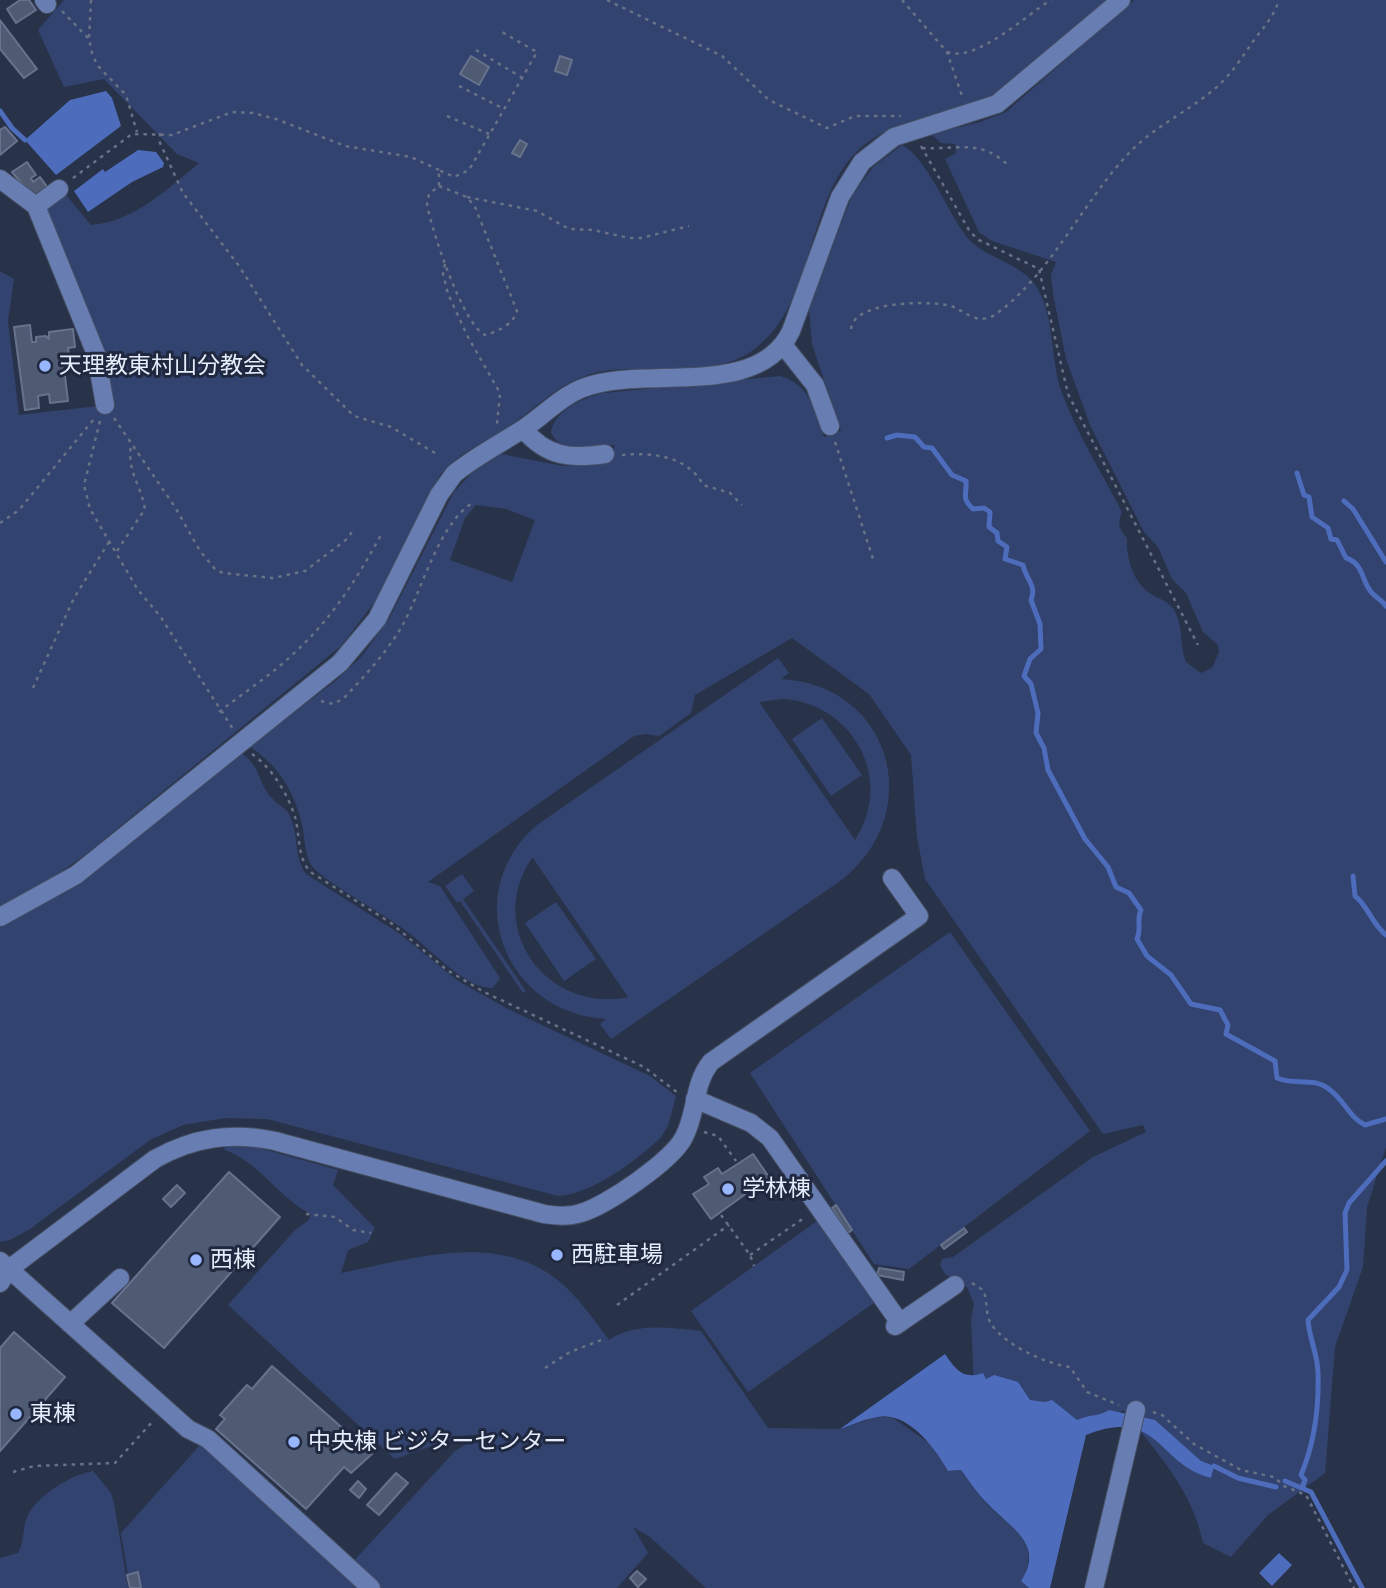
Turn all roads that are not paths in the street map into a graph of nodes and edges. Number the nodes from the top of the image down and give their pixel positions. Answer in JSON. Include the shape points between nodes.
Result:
{"nodes":[{"id":1,"x":1121,"y":0,"type":"edge"},
{"id":2,"x":0,"y":178,"type":"edge"},
{"id":3,"x":59,"y":189,"type":"road end"},
{"id":4,"x":36,"y":206,"type":"junction"},
{"id":5,"x":784,"y":346,"type":"junction"},
{"id":6,"x":103,"y":409,"type":"road end"},
{"id":7,"x":830,"y":426,"type":"road end"},
{"id":8,"x":523,"y":429,"type":"junction"},
{"id":9,"x":605,"y":454,"type":"road end"},
{"id":10,"x":892,"y":878,"type":"dead end"},
{"id":11,"x":0,"y":917,"type":"edge"},
{"id":12,"x":684,"y":1097,"type":"junction"},
{"id":13,"x":3,"y":1271,"type":"edge"},
{"id":14,"x":120,"y":1278,"type":"dead end"},
{"id":15,"x":955,"y":1285,"type":"road end"},
{"id":16,"x":71,"y":1324,"type":"junction"},
{"id":17,"x":1136,"y":1411,"type":"road end"},
{"id":18,"x":371,"y":1588,"type":"edge"},
{"id":19,"x":1094,"y":1588,"type":"edge"}],
"edges":[{"from":1,"to":5,"type":"lane","via":[[997,104],[915,129],[874,150],[850,178],[835,210]]},
{"from":2,"to":4,"type":"lane"},
{"from":3,"to":4,"type":"lane"},
{"from":4,"to":6,"type":"lane","via":[[92,342]]},
{"from":5,"to":7,"type":"lane","via":[[815,385]]},
{"from":5,"to":8,"type":"lane","via":[[772,357],[740,370],[586,386]]},
{"from":8,"to":9,"type":"lane","via":[[533,442],[555,454],[576,458]]},
{"from":8,"to":11,"type":"lane","via":[[467,463],[446,484],[377,619],[326,676],[237,736],[76,875]]},
{"from":10,"to":12,"type":"lane","via":[[919,916],[711,1062]]},
{"from":12,"to":13,"type":"lane","via":[[685,1135],[675,1149],[606,1200],[576,1214],[544,1214],[275,1141],[219,1136],[179,1146],[155,1159]]},
{"from":12,"to":15,"type":"lane","via":[[761,1130],[898,1325]]},
{"from":13,"to":16,"type":"lane"},
{"from":14,"to":16,"type":"lane"},
{"from":16,"to":18,"type":"lane","via":[[188,1429],[208,1439]]},
{"from":17,"to":19,"type":"lane"}]}
